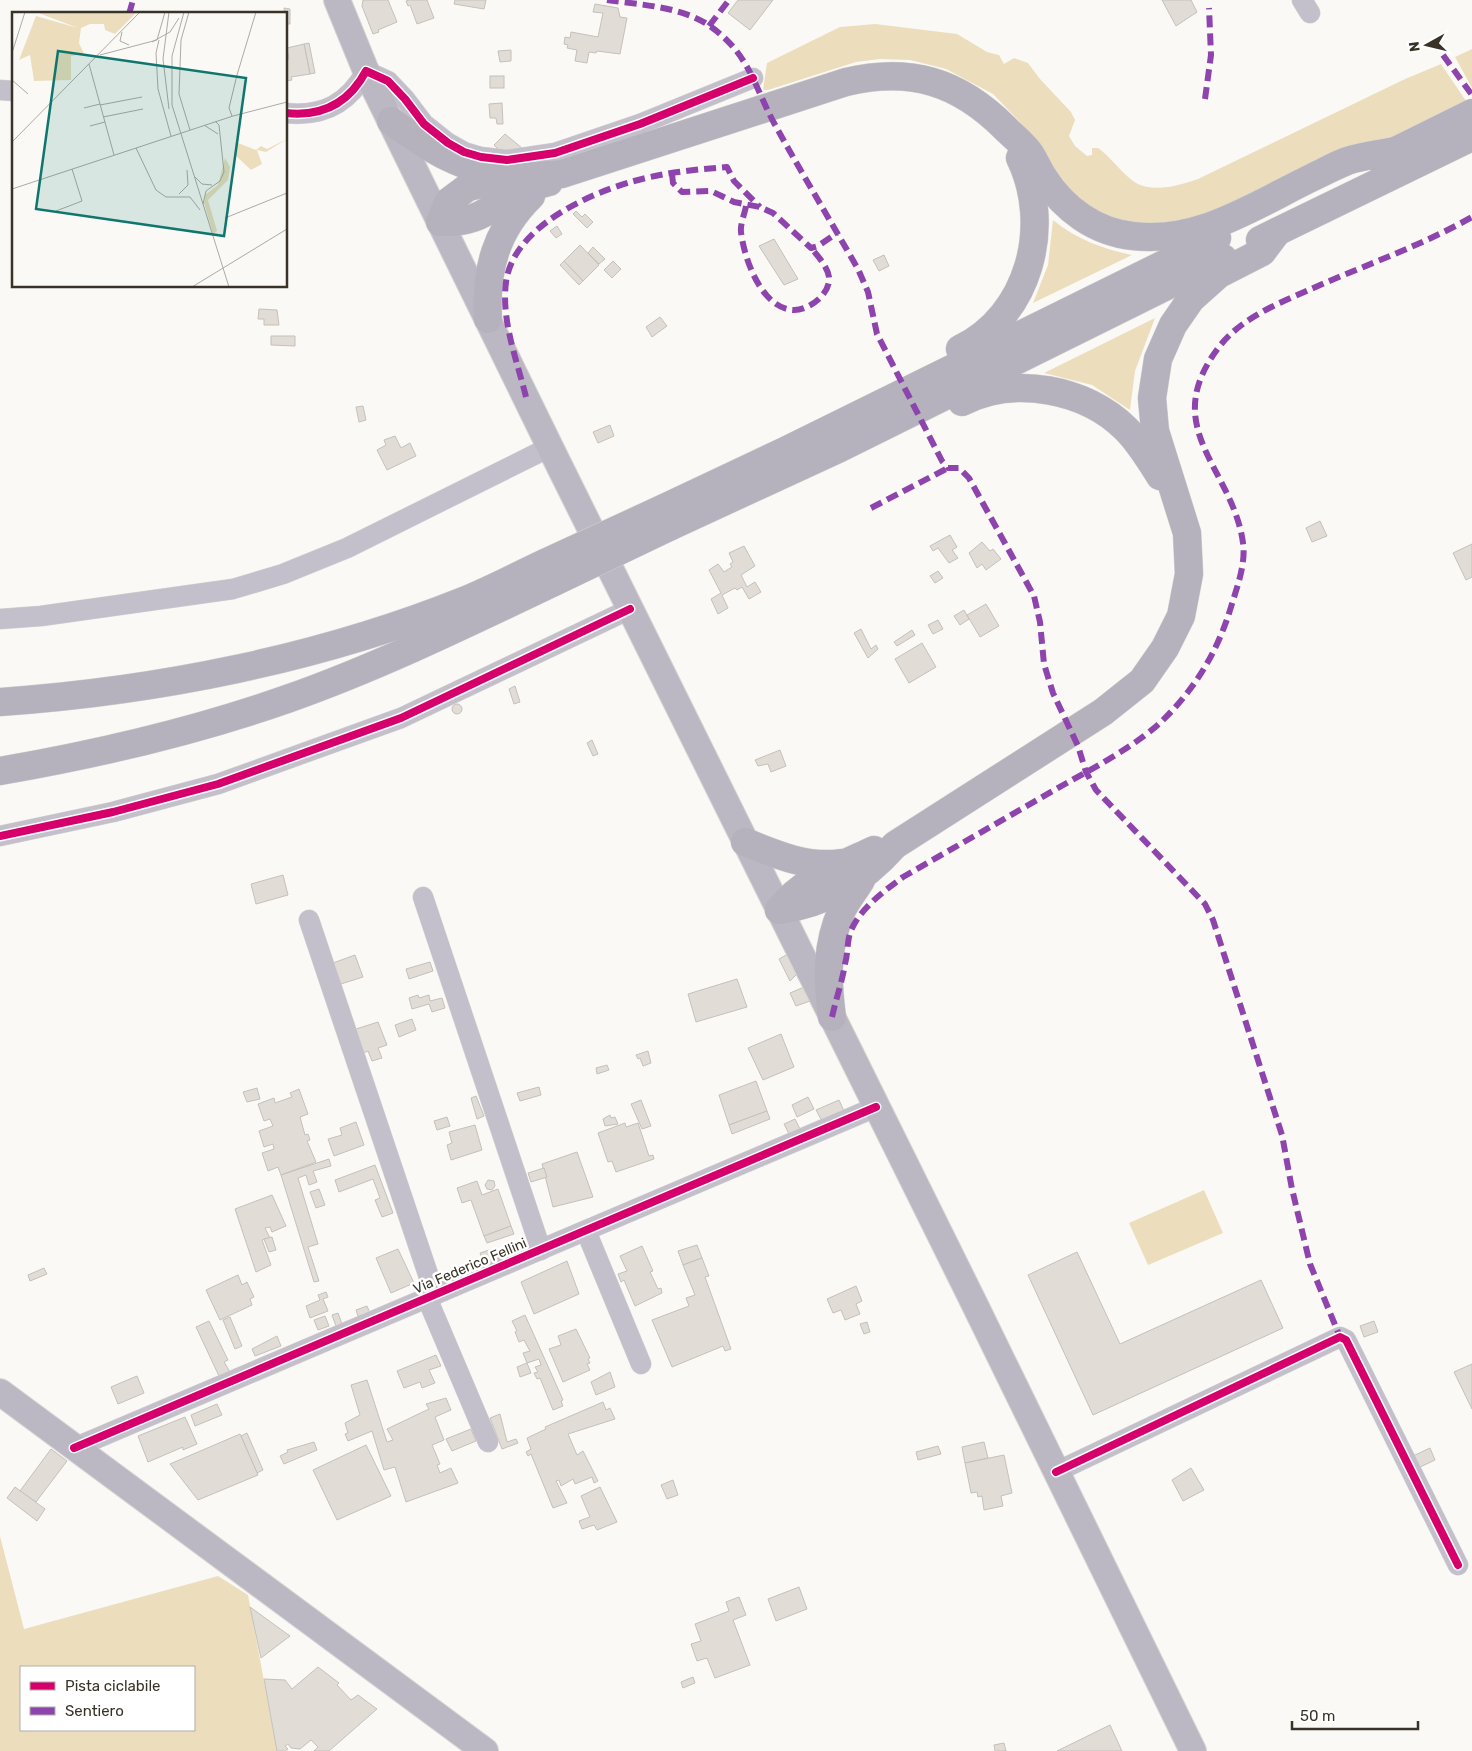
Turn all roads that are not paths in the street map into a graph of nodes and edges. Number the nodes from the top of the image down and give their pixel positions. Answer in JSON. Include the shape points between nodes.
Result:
{"nodes":[{"id":1,"x":337,"y":0,"type":"edge"},
{"id":2,"x":366,"y":71,"type":"junction"},
{"id":3,"x":753,"y":78,"type":"dead end"},
{"id":4,"x":288,"y":113,"type":"edge"},
{"id":5,"x":1472,"y":113,"type":"edge"},
{"id":6,"x":391,"y":121,"type":"junction"},
{"id":7,"x":1002,"y":126,"type":"junction"},
{"id":8,"x":1472,"y":137,"type":"edge"},
{"id":9,"x":1396,"y":151,"type":"junction"},
{"id":10,"x":507,"y":178,"type":"junction"},
{"id":11,"x":556,"y":178,"type":"junction"},
{"id":12,"x":440,"y":222,"type":"junction"},
{"id":13,"x":1277,"y":232,"type":"junction"},
{"id":14,"x":488,"y":319,"type":"junction"},
{"id":15,"x":800,"y":444,"type":"junction"},
{"id":16,"x":550,"y":447,"type":"junction"},
{"id":17,"x":840,"y":448,"type":"junction"},
{"id":18,"x":1178,"y":505,"type":"junction"},
{"id":19,"x":666,"y":517,"type":"junction"},
{"id":20,"x":549,"y":573,"type":"junction"},
{"id":21,"x":630,"y":609,"type":"junction"},
{"id":22,"x":0,"y":619,"type":"edge"},
{"id":23,"x":0,"y":702,"type":"edge"},
{"id":24,"x":0,"y":771,"type":"edge"},
{"id":25,"x":0,"y":836,"type":"edge"},
{"id":26,"x":745,"y":842,"type":"junction"},
{"id":27,"x":858,"y":867,"type":"junction"},
{"id":28,"x":423,"y":897,"type":"dead end"},
{"id":29,"x":779,"y":910,"type":"junction"},
{"id":30,"x":309,"y":920,"type":"dead end"},
{"id":31,"x":832,"y":1017,"type":"junction"},
{"id":32,"x":876,"y":1107,"type":"junction"},
{"id":33,"x":586,"y":1231,"type":"junction"},
{"id":34,"x":541,"y":1250,"type":"junction"},
{"id":35,"x":431,"y":1296,"type":"junction"},
{"id":36,"x":641,"y":1364,"type":"dead end"},
{"id":37,"x":0,"y":1383,"type":"edge"},
{"id":38,"x":9,"y":1399,"type":"edge"},
{"id":39,"x":488,"y":1442,"type":"dead end"},
{"id":40,"x":74,"y":1448,"type":"junction"},
{"id":41,"x":1056,"y":1472,"type":"junction"},
{"id":42,"x":1458,"y":1565,"type":"dead end"},
{"id":43,"x":485,"y":1751,"type":"edge"},
{"id":44,"x":1193,"y":1751,"type":"edge"}],
"edges":[{"from":1,"to":2,"type":"main road"},
{"from":2,"to":3,"type":"street","via":[[388,82],[424,124],[448,143],[481,157],[506,160],[555,153],[640,124]]},
{"from":2,"to":4,"type":"street","via":[[358,87],[326,110]]},
{"from":2,"to":6,"type":"main road"},
{"from":5,"to":9,"type":"highway"},
{"from":6,"to":10,"type":"highway","via":[[437,154]]},
{"from":6,"to":12,"type":"main road"},
{"from":7,"to":9,"type":"highway","via":[[1028,151],[1054,192],[1075,213],[1118,233],[1159,238],[1199,232],[1347,161]]},
{"from":7,"to":11,"type":"highway","via":[[977,103],[952,89],[918,78],[886,76],[846,82]]},
{"from":7,"to":15,"type":"highway","via":[[1025,168],[1035,232],[1029,263],[1009,309],[987,332],[964,347],[856,400]]},
{"from":8,"to":13,"type":"highway"},
{"from":9,"to":15,"type":"highway"},
{"from":10,"to":11,"type":"highway"},
{"from":10,"to":12,"type":"highway","via":[[459,192],[448,202]]},
{"from":11,"to":12,"type":"highway","via":[[525,190],[479,217]]},
{"from":11,"to":14,"type":"highway","via":[[523,204],[502,232],[487,280]]},
{"from":12,"to":14,"type":"main road"},
{"from":13,"to":17,"type":"highway"},
{"from":13,"to":18,"type":"highway","via":[[1262,252],[1219,274],[1192,298],[1172,325],[1158,359],[1152,398],[1155,430]]},
{"from":14,"to":16,"type":"main road"},
{"from":15,"to":19,"type":"highway"},
{"from":16,"to":21,"type":"main road"},
{"from":16,"to":22,"type":"street","via":[[347,548],[283,574],[233,589]]},
{"from":17,"to":18,"type":"highway","via":[[902,433],[966,400],[985,394],[1010,389],[1059,392],[1090,404],[1126,429],[1146,453]]},
{"from":17,"to":19,"type":"highway"},
{"from":18,"to":27,"type":"highway","via":[[1187,533],[1189,574],[1181,616],[1165,648],[1142,681],[1103,712],[895,845],[873,851]]},
{"from":19,"to":20,"type":"highway","bridge":true},
{"from":20,"to":23,"type":"highway","via":[[342,641],[247,667],[74,697]]},
{"from":20,"to":24,"type":"highway","via":[[440,636],[288,699],[192,730]]},
{"from":21,"to":25,"type":"street","via":[[401,718],[218,784],[113,812]]},
{"from":21,"to":26,"type":"main road"},
{"from":26,"to":27,"type":"highway","via":[[800,862]]},
{"from":26,"to":29,"type":"main road"},
{"from":27,"to":29,"type":"highway","via":[[808,882]]},
{"from":27,"to":31,"type":"highway","via":[[833,935],[829,956],[827,984]]},
{"from":28,"to":34,"type":"street"},
{"from":29,"to":31,"type":"main road"},
{"from":30,"to":35,"type":"street"},
{"from":31,"to":32,"type":"main road"},
{"from":32,"to":33,"type":"street","name":"Via Federico Fellini"},
{"from":32,"to":41,"type":"main road"},
{"from":33,"to":34,"type":"street","name":"Via Federico Fellini"},
{"from":33,"to":36,"type":"street"},
{"from":34,"to":35,"type":"street","name":"Via Federico Fellini"},
{"from":35,"to":39,"type":"street"},
{"from":35,"to":40,"type":"street","name":"Via Federico Fellini"},
{"from":37,"to":38,"type":"main road"},
{"from":38,"to":40,"type":"main road"},
{"from":40,"to":43,"type":"main road"},
{"from":41,"to":42,"type":"street","via":[[1340,1337],[1346,1340]]},
{"from":41,"to":44,"type":"main road"}]}
